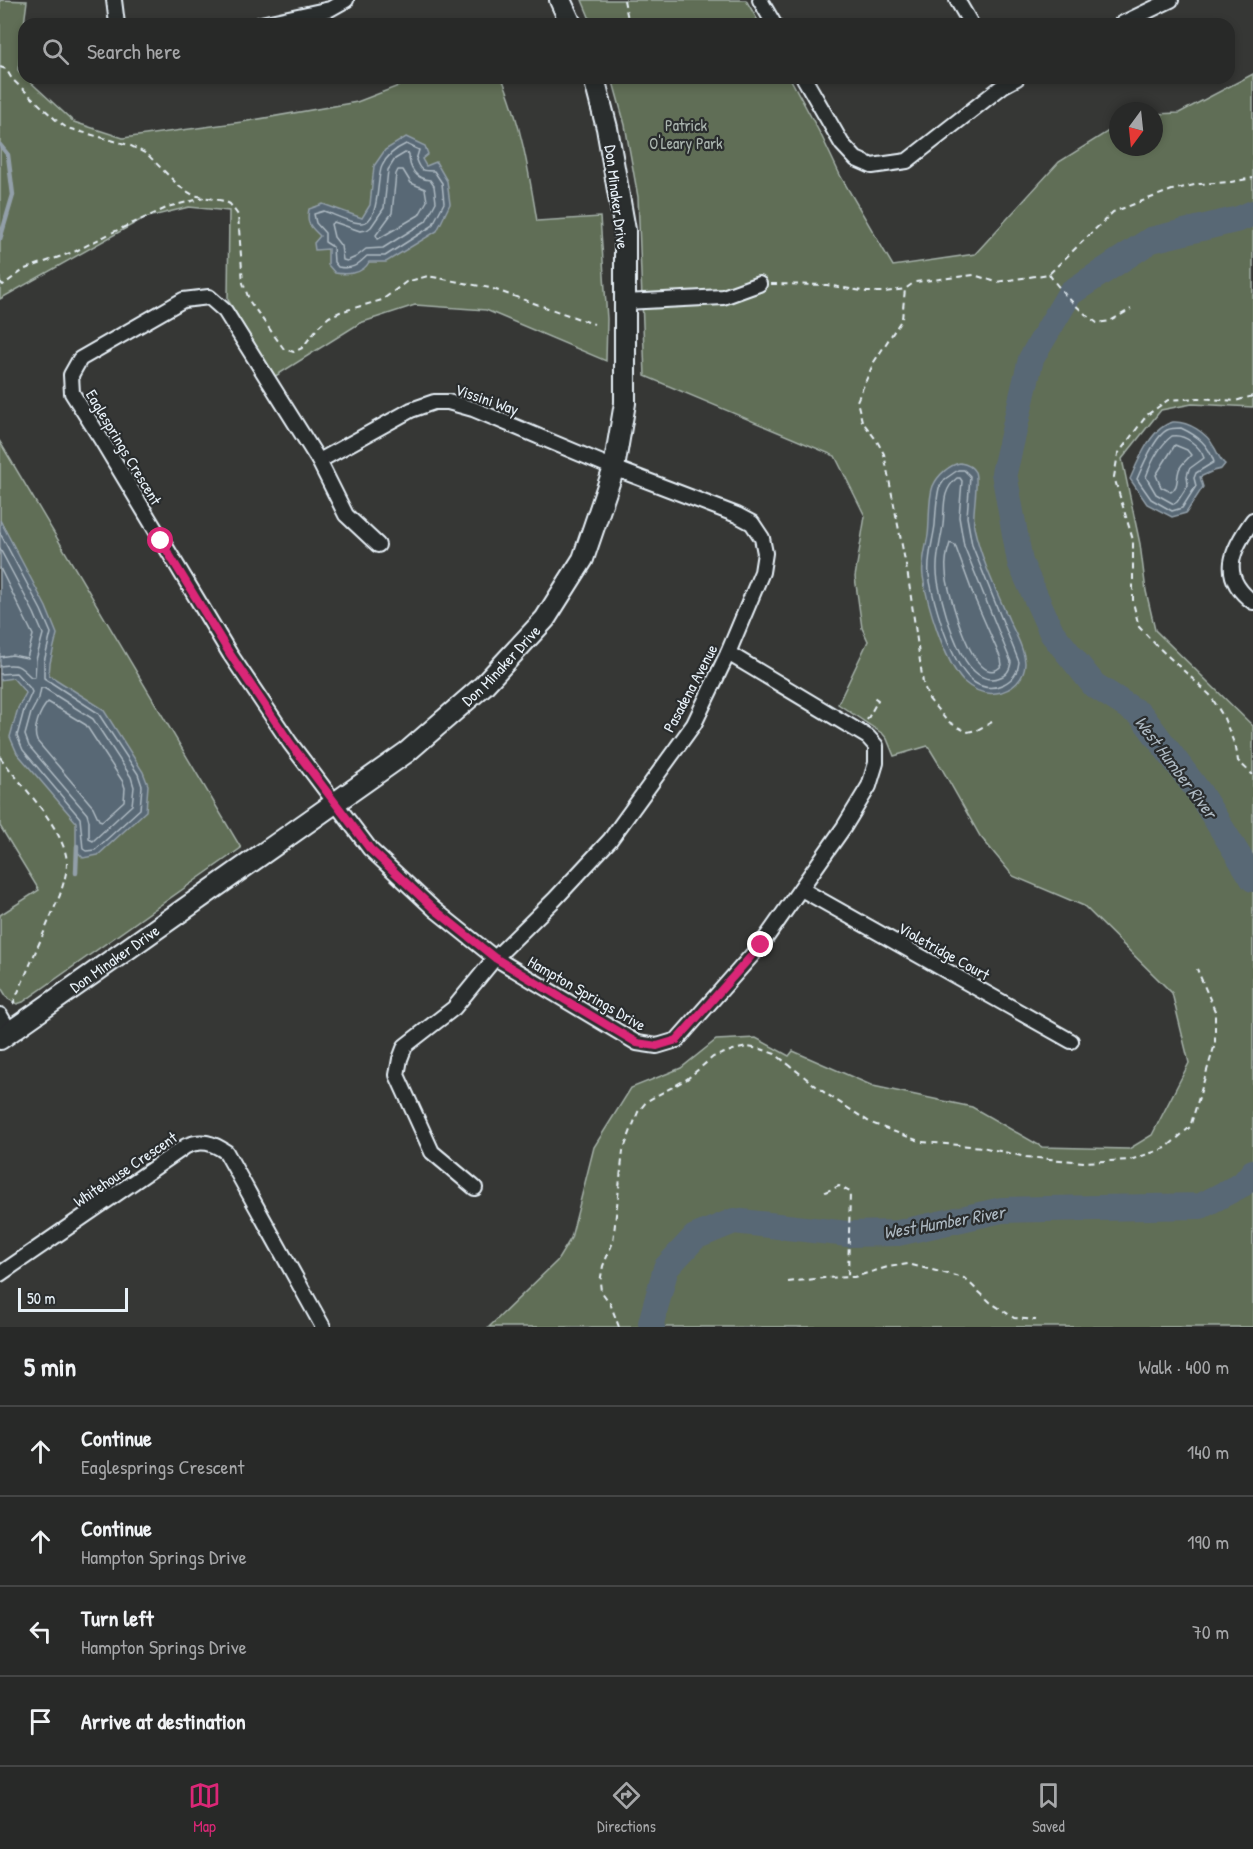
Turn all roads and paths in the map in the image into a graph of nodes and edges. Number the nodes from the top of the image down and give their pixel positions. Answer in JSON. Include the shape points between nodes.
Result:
{"nodes":[{"id":1,"x":114,"y":0,"type":"edge"},
{"id":2,"x":346,"y":0,"type":"edge"},
{"id":3,"x":560,"y":0,"type":"edge"},
{"id":4,"x":624,"y":0,"type":"edge"},
{"id":5,"x":760,"y":0,"type":"edge"},
{"id":6,"x":957,"y":0,"type":"edge"},
{"id":7,"x":1171,"y":0,"type":"edge"},
{"id":8,"x":1147,"y":5,"type":"edge"},
{"id":9,"x":116,"y":18,"type":"edge"},
{"id":10,"x":289,"y":18,"type":"edge"},
{"id":11,"x":568,"y":18,"type":"edge"},
{"id":12,"x":628,"y":18,"type":"edge"},
{"id":13,"x":770,"y":18,"type":"edge"},
{"id":14,"x":967,"y":18,"type":"edge"},
{"id":15,"x":1129,"y":18,"type":"edge"},
{"id":16,"x":0,"y":66,"type":"edge"},
{"id":17,"x":596,"y":84,"type":"edge"},
{"id":18,"x":807,"y":84,"type":"edge"},
{"id":19,"x":1002,"y":84,"type":"edge"},
{"id":20,"x":1253,"y":178,"type":"edge"},
{"id":21,"x":206,"y":198,"type":"junction"},
{"id":22,"x":1049,"y":274,"type":"junction"},
{"id":23,"x":0,"y":282,"type":"edge"},
{"id":24,"x":759,"y":284,"type":"joint"},
{"id":25,"x":905,"y":289,"type":"junction"},
{"id":26,"x":625,"y":302,"type":"junction"},
{"id":27,"x":1131,"y":309,"type":"dead end"},
{"id":28,"x":594,"y":324,"type":"dead end"},
{"id":29,"x":1253,"y":396,"type":"edge"},
{"id":30,"x":319,"y":461,"type":"junction"},
{"id":31,"x":614,"y":468,"type":"junction"},
{"id":32,"x":1253,"y":520,"type":"edge"},
{"id":33,"x":378,"y":545,"type":"dead end"},
{"id":34,"x":1253,"y":602,"type":"edge"},
{"id":35,"x":728,"y":653,"type":"junction"},
{"id":36,"x":872,"y":696,"type":"dead end"},
{"id":37,"x":992,"y":722,"type":"dead end"},
{"id":38,"x":860,"y":732,"type":"junction"},
{"id":39,"x":0,"y":758,"type":"edge"},
{"id":40,"x":1253,"y":775,"type":"edge"},
{"id":41,"x":335,"y":803,"type":"junction"},
{"id":42,"x":801,"y":889,"type":"junction"},
{"id":43,"x":495,"y":958,"type":"junction"},
{"id":44,"x":1197,"y":969,"type":"dead end"},
{"id":45,"x":13,"y":1004,"type":"dead end"},
{"id":46,"x":3,"y":1029,"type":"edge"},
{"id":47,"x":1071,"y":1041,"type":"dead end"},
{"id":48,"x":475,"y":1188,"type":"dead end"},
{"id":49,"x":825,"y":1192,"type":"dead end"},
{"id":50,"x":0,"y":1274,"type":"edge"},
{"id":51,"x":848,"y":1277,"type":"junction"},
{"id":52,"x":788,"y":1282,"type":"dead end"},
{"id":53,"x":1036,"y":1320,"type":"dead end"},
{"id":54,"x":323,"y":1327,"type":"edge"},
{"id":55,"x":619,"y":1327,"type":"edge"}],
"edges":[{"from":1,"to":9,"type":"street"},
{"from":2,"to":10,"type":"street","via":[[330,9]]},
{"from":3,"to":11,"type":"street"},
{"from":4,"to":12,"type":"path"},
{"from":5,"to":13,"type":"street"},
{"from":6,"to":14,"type":"street"},
{"from":7,"to":8,"type":"street"},
{"from":8,"to":15,"type":"street"},
{"from":16,"to":21,"type":"path","via":[[67,128],[120,142],[147,154],[180,187]]},
{"from":17,"to":26,"type":"street","name":"Don Minaker Drive","via":[[625,230]]},
{"from":18,"to":19,"type":"street","via":[[842,144],[856,159],[872,166],[907,160]]},
{"from":20,"to":22,"type":"path","via":[[1199,183],[1113,212]]},
{"from":21,"to":23,"type":"path","via":[[171,206],[76,251],[25,268],[3,285]]},
{"from":21,"to":28,"type":"path","via":[[224,201],[235,209],[243,283],[249,302],[281,346],[289,351],[302,348],[329,317],[381,300],[406,282],[428,276],[490,288]]},
{"from":22,"to":25,"type":"path","via":[[996,282],[974,275],[915,282]]},
{"from":22,"to":27,"type":"path","via":[[1097,323],[1110,321]]},
{"from":24,"to":25,"type":"path","via":[[826,285],[867,292]]},
{"from":24,"to":26,"type":"street","via":[[723,297]]},
{"from":25,"to":37,"type":"path","via":[[902,320],[874,362],[857,401],[862,421],[884,454],[929,699],[948,721],[967,732]]},
{"from":26,"to":31,"type":"street","name":"Don Minaker Drive","via":[[625,403]]},
{"from":29,"to":40,"type":"path","via":[[1235,401],[1168,400],[1147,415],[1118,454],[1114,477],[1133,540],[1133,602],[1139,627],[1209,695],[1223,716],[1238,761]]},
{"from":30,"to":31,"type":"street","name":"Vissini Way","via":[[411,410],[448,402]]},
{"from":30,"to":33,"type":"street","name":"Eaglesprings Crescent","via":[[346,515]]},
{"from":30,"to":41,"type":"street","name":"Eaglesprings Crescent","via":[[225,311],[209,297],[183,300],[80,359],[71,375],[72,393],[224,644]]},
{"from":31,"to":35,"type":"street","name":"Pasadena Avenue","via":[[737,515],[752,524],[762,538],[762,572]]},
{"from":31,"to":41,"type":"street","name":"Don Minaker Drive","via":[[583,559],[545,619],[475,694],[407,752]]},
{"from":32,"to":34,"type":"street","via":[[1238,541],[1232,567],[1237,586]]},
{"from":35,"to":38,"type":"street","name":"Hampton Springs Drive"},
{"from":35,"to":43,"type":"street","name":"Pasadena Avenue","via":[[694,723],[610,840]]},
{"from":36,"to":38,"type":"path","via":[[878,700]]},
{"from":38,"to":42,"type":"street","name":"Hampton Springs Drive","via":[[876,746],[869,786]]},
{"from":39,"to":45,"type":"path","via":[[55,825],[67,861],[60,895]]},
{"from":41,"to":43,"type":"street","name":"Hampton Springs Drive","via":[[370,849],[434,909]]},
{"from":41,"to":46,"type":"street","name":"Don Minaker Drive"},
{"from":42,"to":43,"type":"street","name":"Hampton Springs Drive","via":[[761,945],[677,1040],[657,1046],[637,1043]]},
{"from":42,"to":47,"type":"street","name":"Violetridge Court"},
{"from":43,"to":48,"type":"street","name":"Pasadena Avenue","via":[[454,1008],[405,1046],[397,1076],[432,1152]]},
{"from":44,"to":55,"type":"path","via":[[1215,1011],[1215,1044],[1190,1127],[1166,1148],[1130,1160],[1084,1162],[1026,1157],[922,1142],[871,1123],[762,1048],[747,1047],[713,1056],[687,1079],[647,1101],[638,1112],[623,1151],[613,1242],[600,1282]]},
{"from":49,"to":51,"type":"path","via":[[835,1187],[850,1192]]},
{"from":50,"to":54,"type":"street","name":"Whitehouse Crescent","via":[[186,1146],[206,1142],[226,1152]]},
{"from":51,"to":52,"type":"path"},
{"from":51,"to":53,"type":"path","via":[[908,1264],[964,1278],[1014,1318]]}]}
